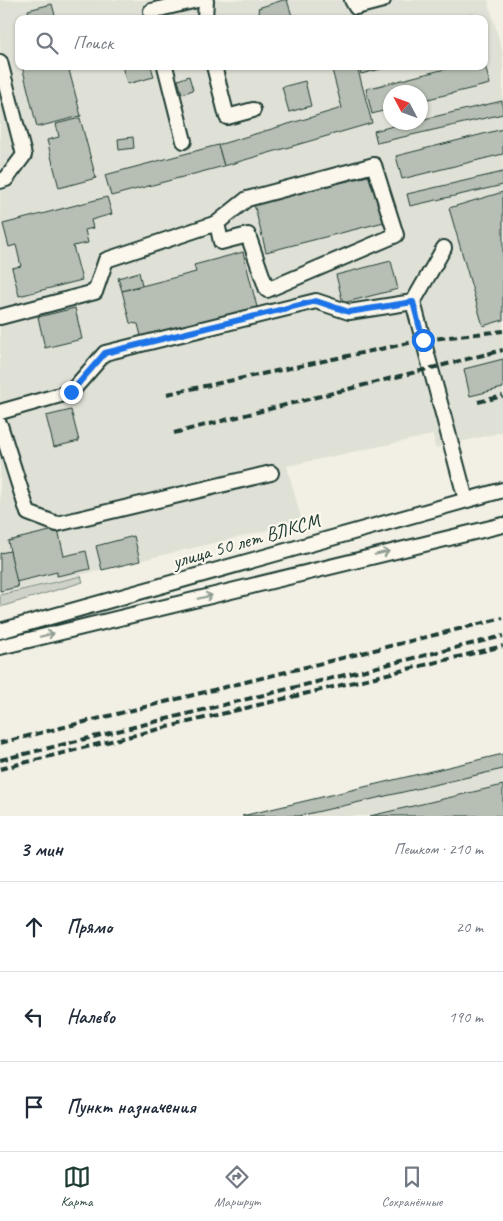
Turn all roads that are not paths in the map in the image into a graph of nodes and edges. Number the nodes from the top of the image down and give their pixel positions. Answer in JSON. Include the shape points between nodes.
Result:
{"nodes":[{"id":1,"x":197,"y":0,"type":"edge"},
{"id":2,"x":206,"y":0,"type":"edge"},
{"id":3,"x":352,"y":0,"type":"edge"},
{"id":4,"x":383,"y":0,"type":"edge"},
{"id":5,"x":152,"y":15,"type":"edge"},
{"id":6,"x":205,"y":15,"type":"edge"},
{"id":7,"x":0,"y":62,"type":"edge"},
{"id":8,"x":166,"y":70,"type":"edge"},
{"id":9,"x":215,"y":70,"type":"edge"},
{"id":10,"x":253,"y":110,"type":"dead end"},
{"id":11,"x":184,"y":142,"type":"dead end"},
{"id":12,"x":0,"y":181,"type":"edge"},
{"id":13,"x":217,"y":223,"type":"junction"},
{"id":14,"x":444,"y":248,"type":"dead end"},
{"id":15,"x":413,"y":302,"type":"junction"},
{"id":16,"x":0,"y":317,"type":"edge"},
{"id":17,"x":0,"y":412,"type":"edge"},
{"id":18,"x":0,"y":425,"type":"edge"},
{"id":19,"x":271,"y":473,"type":"dead end"},
{"id":20,"x":503,"y":490,"type":"edge"},
{"id":21,"x":466,"y":500,"type":"junction"},
{"id":22,"x":503,"y":525,"type":"edge"},
{"id":23,"x":0,"y":631,"type":"edge"},
{"id":24,"x":0,"y":647,"type":"edge"}],
"edges":[{"from":1,"to":5,"type":"street","via":[[151,11]]},
{"from":2,"to":6,"type":"street"},
{"from":3,"to":4,"type":"street","via":[[356,7]]},
{"from":7,"to":12,"type":"street","via":[[24,154],[6,179]]},
{"from":8,"to":11,"type":"street"},
{"from":9,"to":10,"type":"street","via":[[227,117]]},
{"from":13,"to":13,"type":"street","via":[[247,199],[374,165],[396,235],[267,290],[248,235],[221,242]]},
{"from":13,"to":16,"type":"street","via":[[106,260],[95,292]]},
{"from":14,"to":15,"type":"street"},
{"from":15,"to":17,"type":"street","via":[[349,312],[316,301],[105,353],[71,392]]},
{"from":15,"to":21,"type":"street"},
{"from":18,"to":19,"type":"street","via":[[28,513],[58,524]]},
{"from":20,"to":21,"type":"street","name":"улица 50 лет ВЛКСМ"},
{"from":21,"to":23,"type":"street","name":"улица 50 лет ВЛКСМ"},
{"from":24,"to":22,"type":"street","one_way":true}]}
